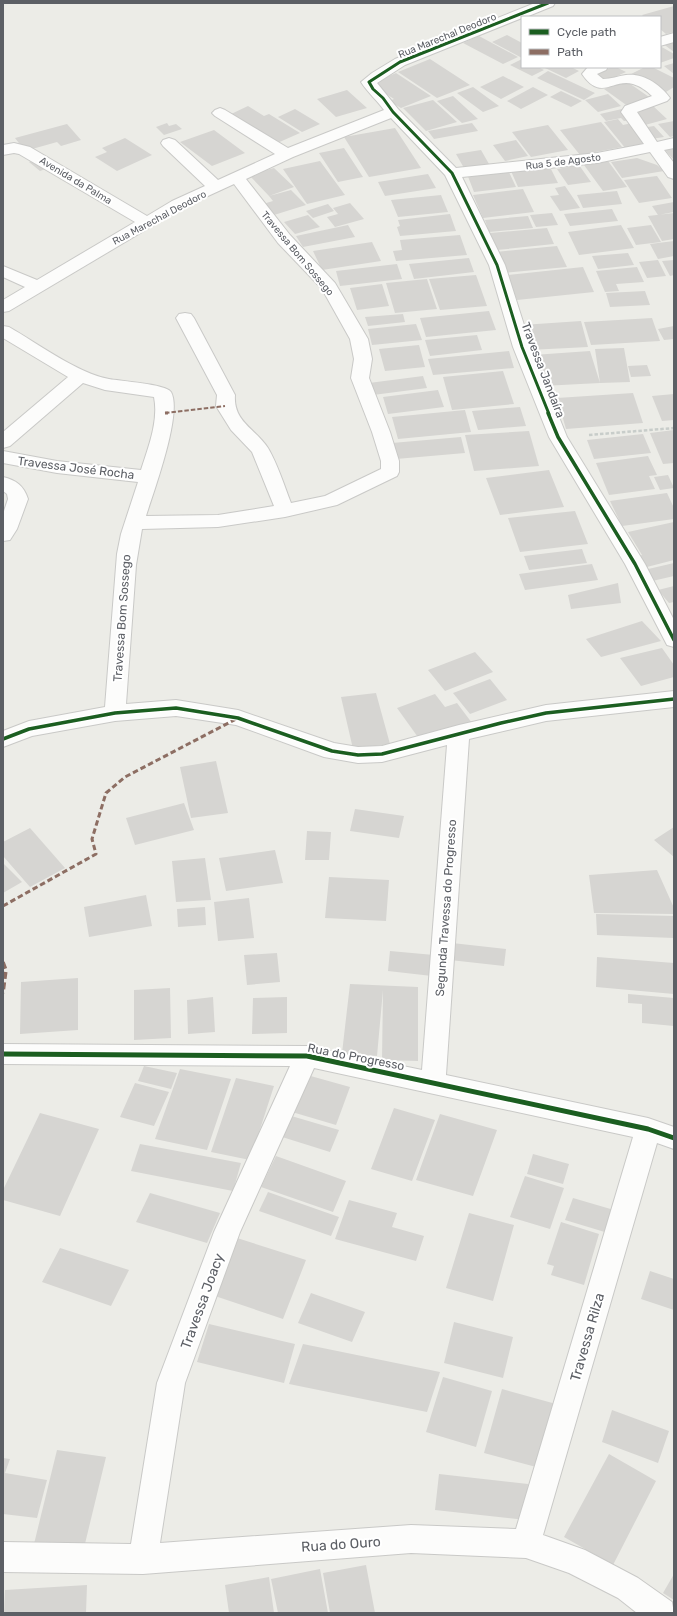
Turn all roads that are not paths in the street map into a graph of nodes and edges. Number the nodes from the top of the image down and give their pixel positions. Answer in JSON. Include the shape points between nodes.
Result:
{"nodes":[{"id":1,"x":548,"y":3,"type":"edge"},
{"id":2,"x":674,"y":37,"type":"edge"},
{"id":3,"x":661,"y":42,"type":"edge"},
{"id":4,"x":598,"y":68,"type":"edge"},
{"id":5,"x":668,"y":96,"type":"edge"},
{"id":6,"x":393,"y":112,"type":"junction"},
{"id":7,"x":220,"y":113,"type":"dead end"},
{"id":8,"x":169,"y":143,"type":"dead end"},
{"id":9,"x":674,"y":143,"type":"edge"},
{"id":10,"x":653,"y":148,"type":"junction"},
{"id":11,"x":3,"y":150,"type":"edge"},
{"id":12,"x":287,"y":154,"type":"junction"},
{"id":13,"x":452,"y":173,"type":"junction"},
{"id":14,"x":674,"y":174,"type":"edge"},
{"id":15,"x":237,"y":177,"type":"junction"},
{"id":16,"x":216,"y":186,"type":"junction"},
{"id":17,"x":146,"y":222,"type":"junction"},
{"id":18,"x":3,"y":271,"type":"edge"},
{"id":19,"x":38,"y":286,"type":"junction"},
{"id":20,"x":3,"y":307,"type":"edge"},
{"id":21,"x":185,"y":318,"type":"dead end"},
{"id":22,"x":3,"y":331,"type":"edge"},
{"id":23,"x":80,"y":376,"type":"junction"},
{"id":24,"x":3,"y":442,"type":"edge"},
{"id":25,"x":3,"y":457,"type":"edge"},
{"id":26,"x":149,"y":477,"type":"junction"},
{"id":27,"x":3,"y":483,"type":"edge"},
{"id":28,"x":285,"y":511,"type":"junction"},
{"id":29,"x":134,"y":523,"type":"junction"},
{"id":30,"x":3,"y":535,"type":"edge"},
{"id":31,"x":674,"y":640,"type":"edge"},
{"id":32,"x":674,"y":699,"type":"edge"},
{"id":33,"x":115,"y":713,"type":"junction"},
{"id":34,"x":459,"y":734,"type":"junction"},
{"id":35,"x":3,"y":738,"type":"edge"},
{"id":36,"x":3,"y":1054,"type":"edge"},
{"id":37,"x":307,"y":1056,"type":"junction"},
{"id":38,"x":433,"y":1083,"type":"junction"},
{"id":39,"x":648,"y":1129,"type":"junction"},
{"id":40,"x":674,"y":1138,"type":"edge"},
{"id":41,"x":526,"y":1544,"type":"junction"},
{"id":42,"x":3,"y":1557,"type":"edge"},
{"id":43,"x":143,"y":1559,"type":"junction"},
{"id":44,"x":661,"y":1613,"type":"edge"}],
"edges":[{"from":1,"to":6,"type":"street","name":"Rua Marechal Deodoro","via":[[400,62],[377,76],[369,82]]},
{"from":2,"to":3,"type":"street"},
{"from":4,"to":5,"type":"street","via":[[589,74],[604,84],[628,78]]},
{"from":5,"to":10,"type":"street","via":[[629,110]]},
{"from":6,"to":12,"type":"street","name":"Rua Marechal Deodoro"},
{"from":6,"to":13,"type":"street","name":"Travessa Jandaíra"},
{"from":7,"to":12,"type":"street"},
{"from":8,"to":16,"type":"street"},
{"from":9,"to":10,"type":"street","name":"Rua 5 de Agosto"},
{"from":10,"to":13,"type":"street","name":"Rua 5 de Agosto","via":[[589,159]]},
{"from":10,"to":14,"type":"street"},
{"from":11,"to":17,"type":"street","name":"Avenida da Palma","via":[[24,150]]},
{"from":12,"to":15,"type":"street","name":"Rua Marechal Deodoro"},
{"from":13,"to":31,"type":"street","name":"Travessa Jandaíra","via":[[497,265],[522,347],[558,438],[635,564]]},
{"from":15,"to":16,"type":"street","name":"Rua Marechal Deodoro"},
{"from":15,"to":28,"type":"street","name":"Travessa Bom Sossego","via":[[284,240],[328,287],[359,339],[363,360],[360,378],[382,432],[390,461],[390,472],[371,482],[330,501]]},
{"from":16,"to":17,"type":"street","name":"Rua Marechal Deodoro"},
{"from":17,"to":19,"type":"street","name":"Rua Marechal Deodoro"},
{"from":18,"to":19,"type":"street"},
{"from":19,"to":20,"type":"street","name":"Rua Marechal Deodoro"},
{"from":21,"to":28,"type":"street","via":[[226,395],[225,406],[246,437],[260,450]]},
{"from":22,"to":23,"type":"street"},
{"from":23,"to":24,"type":"street"},
{"from":23,"to":26,"type":"street","name":"Travessa Bom Sossego","via":[[111,385],[162,394],[165,413]]},
{"from":25,"to":26,"type":"street","name":"Travessa José Rocha","via":[[50,466]]},
{"from":26,"to":29,"type":"street","name":"Travessa Bom Sossego"},
{"from":27,"to":30,"type":"street","via":[[16,491],[18,499]]},
{"from":28,"to":29,"type":"street","via":[[218,521]]},
{"from":29,"to":33,"type":"street","name":"Travessa Bom Sossego","via":[[127,550]]},
{"from":32,"to":34,"type":"street","via":[[546,713]]},
{"from":33,"to":34,"type":"street","via":[[176,708],[238,718],[332,751],[358,755],[382,754]]},
{"from":33,"to":35,"type":"street","via":[[29,729]]},
{"from":34,"to":38,"type":"street","name":"Segunda Travessa do Progresso"},
{"from":36,"to":37,"type":"street","name":"Rua do Progresso"},
{"from":37,"to":38,"type":"street","name":"Rua do Progresso"},
{"from":37,"to":43,"type":"street","name":"Travessa Joacy","via":[[228,1232],[171,1383]]},
{"from":38,"to":39,"type":"street","name":"Rua do Progresso"},
{"from":39,"to":40,"type":"street","name":"Rua do Progresso"},
{"from":39,"to":41,"type":"street","name":"Travessa Rilza"},
{"from":41,"to":43,"type":"street","name":"Rua do Ouro","via":[[411,1539]]},
{"from":41,"to":44,"type":"street","name":"Rua do Ouro","via":[[575,1560],[628,1588]]},
{"from":42,"to":43,"type":"street","name":"Rua do Ouro"}]}
